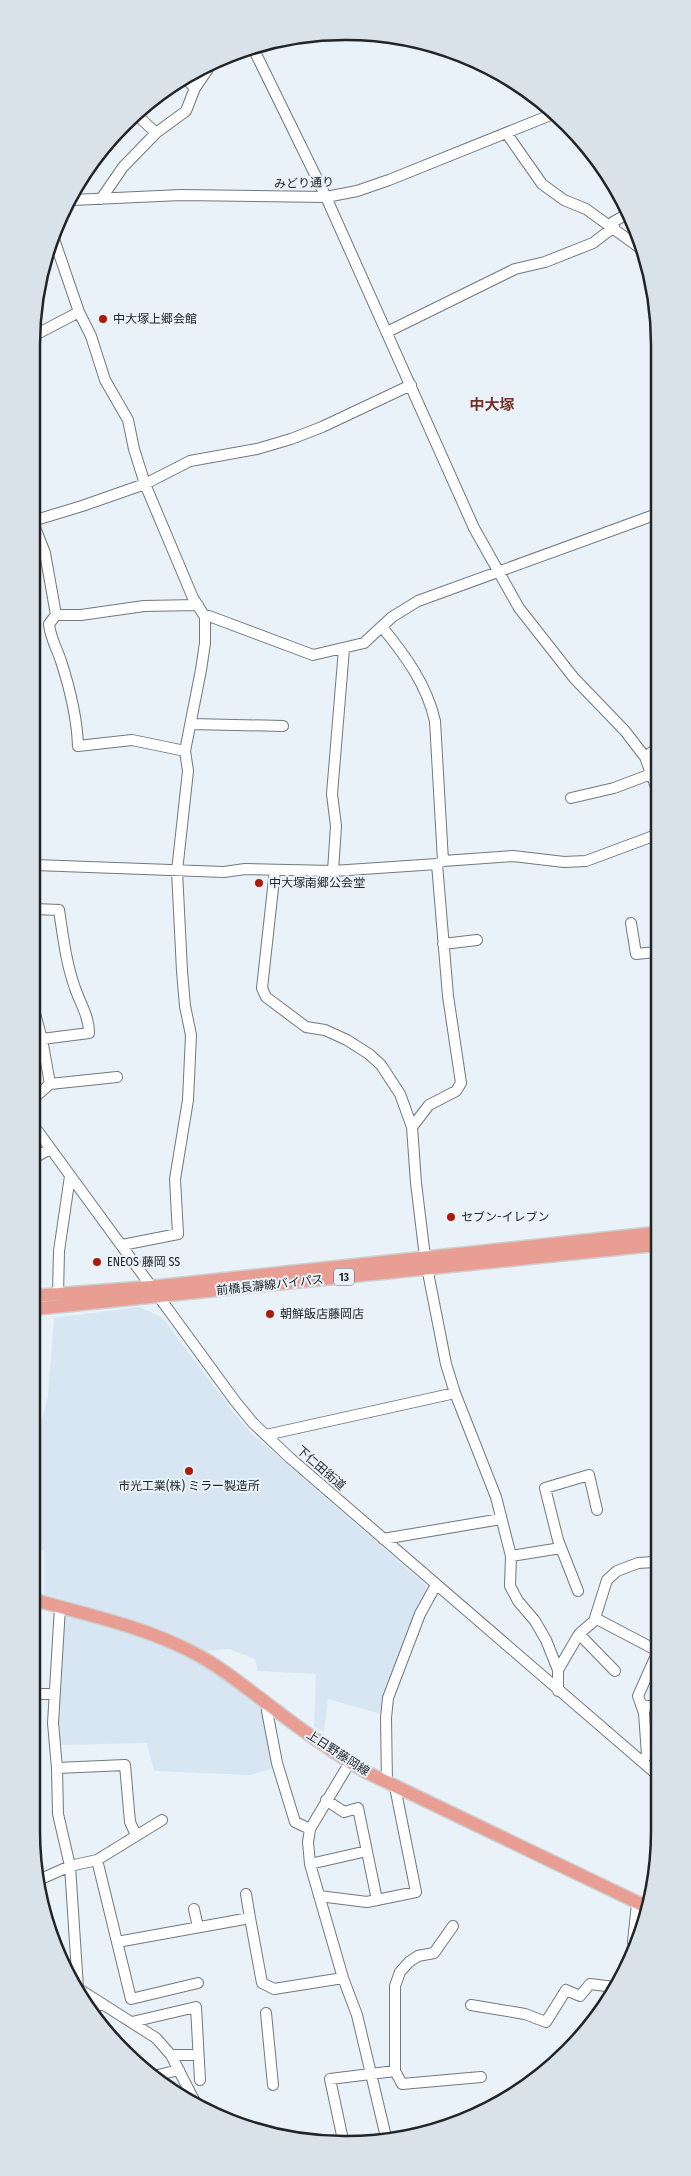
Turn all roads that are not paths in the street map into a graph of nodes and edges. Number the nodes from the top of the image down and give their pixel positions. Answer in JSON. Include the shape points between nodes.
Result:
{"nodes":[{"id":1,"x":256,"y":53,"type":"edge"},
{"id":2,"x":204,"y":75,"type":"edge"},
{"id":3,"x":190,"y":83,"type":"edge"},
{"id":4,"x":195,"y":88,"type":"junction"},
{"id":5,"x":547,"y":116,"type":"edge"},
{"id":6,"x":141,"y":118,"type":"edge"},
{"id":7,"x":156,"y":133,"type":"junction"},
{"id":8,"x":507,"y":134,"type":"junction"},
{"id":9,"x":326,"y":197,"type":"junction"},
{"id":10,"x":101,"y":199,"type":"junction"},
{"id":11,"x":77,"y":200,"type":"edge"},
{"id":12,"x":622,"y":216,"type":"edge"},
{"id":13,"x":614,"y":227,"type":"junction"},
{"id":14,"x":633,"y":243,"type":"edge"},
{"id":15,"x":56,"y":246,"type":"edge"},
{"id":16,"x":79,"y":312,"type":"junction"},
{"id":17,"x":41,"y":332,"type":"edge"},
{"id":18,"x":387,"y":332,"type":"junction"},
{"id":19,"x":411,"y":385,"type":"junction"},
{"id":20,"x":145,"y":484,"type":"junction"},
{"id":21,"x":651,"y":516,"type":"edge"},
{"id":22,"x":40,"y":519,"type":"edge"},
{"id":23,"x":40,"y":542,"type":"edge"},
{"id":24,"x":500,"y":571,"type":"junction"},
{"id":25,"x":198,"y":605,"type":"junction"},
{"id":26,"x":56,"y":614,"type":"junction"},
{"id":27,"x":205,"y":617,"type":"junction"},
{"id":28,"x":382,"y":628,"type":"junction"},
{"id":29,"x":344,"y":649,"type":"junction"},
{"id":30,"x":191,"y":724,"type":"junction"},
{"id":31,"x":282,"y":726,"type":"dead end"},
{"id":32,"x":185,"y":751,"type":"junction"},
{"id":33,"x":651,"y":753,"type":"edge"},
{"id":34,"x":645,"y":757,"type":"junction"},
{"id":35,"x":651,"y":774,"type":"joint"},
{"id":36,"x":571,"y":798,"type":"dead end"},
{"id":37,"x":651,"y":837,"type":"edge"},
{"id":38,"x":440,"y":862,"type":"junction"},
{"id":39,"x":40,"y":865,"type":"edge"},
{"id":40,"x":274,"y":870,"type":"junction"},
{"id":41,"x":177,"y":871,"type":"junction"},
{"id":42,"x":334,"y":871,"type":"junction"},
{"id":43,"x":40,"y":909,"type":"edge"},
{"id":44,"x":631,"y":923,"type":"dead end"},
{"id":45,"x":477,"y":940,"type":"dead end"},
{"id":46,"x":443,"y":944,"type":"junction"},
{"id":47,"x":651,"y":952,"type":"edge"},
{"id":48,"x":40,"y":1032,"type":"edge"},
{"id":49,"x":42,"y":1039,"type":"junction"},
{"id":50,"x":116,"y":1077,"type":"dead end"},
{"id":51,"x":50,"y":1084,"type":"junction"},
{"id":52,"x":40,"y":1093,"type":"edge"},
{"id":53,"x":412,"y":1127,"type":"junction"},
{"id":54,"x":40,"y":1135,"type":"edge"},
{"id":55,"x":50,"y":1149,"type":"junction"},
{"id":56,"x":40,"y":1155,"type":"edge"},
{"id":57,"x":70,"y":1176,"type":"junction"},
{"id":58,"x":651,"y":1234,"type":"edge"},
{"id":59,"x":122,"y":1245,"type":"junction"},
{"id":60,"x":651,"y":1245,"type":"edge"},
{"id":61,"x":427,"y":1262,"type":"junction"},
{"id":62,"x":150,"y":1287,"type":"junction"},
{"id":63,"x":58,"y":1294,"type":"junction"},
{"id":64,"x":40,"y":1295,"type":"edge"},
{"id":65,"x":159,"y":1298,"type":"junction"},
{"id":66,"x":40,"y":1308,"type":"edge"},
{"id":67,"x":455,"y":1392,"type":"junction"},
{"id":68,"x":266,"y":1435,"type":"junction"},
{"id":69,"x":597,"y":1510,"type":"dead end"},
{"id":70,"x":501,"y":1519,"type":"junction"},
{"id":71,"x":383,"y":1539,"type":"junction"},
{"id":72,"x":561,"y":1548,"type":"junction"},
{"id":73,"x":511,"y":1556,"type":"junction"},
{"id":74,"x":651,"y":1562,"type":"edge"},
{"id":75,"x":436,"y":1585,"type":"junction"},
{"id":76,"x":578,"y":1591,"type":"dead end"},
{"id":77,"x":40,"y":1601,"type":"edge"},
{"id":78,"x":60,"y":1607,"type":"junction"},
{"id":79,"x":595,"y":1618,"type":"junction"},
{"id":80,"x":579,"y":1634,"type":"junction"},
{"id":81,"x":651,"y":1647,"type":"edge"},
{"id":82,"x":651,"y":1667,"type":"edge"},
{"id":83,"x":558,"y":1670,"type":"junction"},
{"id":84,"x":616,"y":1671,"type":"dead end"},
{"id":85,"x":558,"y":1691,"type":"junction"},
{"id":86,"x":40,"y":1694,"type":"edge"},
{"id":87,"x":54,"y":1694,"type":"junction"},
{"id":88,"x":641,"y":1705,"type":"junction"},
{"id":89,"x":270,"y":1706,"type":"junction"},
{"id":90,"x":651,"y":1707,"type":"edge"},
{"id":91,"x":642,"y":1761,"type":"junction"},
{"id":92,"x":350,"y":1762,"type":"junction"},
{"id":93,"x":57,"y":1768,"type":"junction"},
{"id":94,"x":651,"y":1769,"type":"edge"},
{"id":95,"x":391,"y":1785,"type":"junction"},
{"id":96,"x":326,"y":1800,"type":"junction"},
{"id":97,"x":162,"y":1820,"type":"dead end"},
{"id":98,"x":310,"y":1829,"type":"junction"},
{"id":99,"x":136,"y":1835,"type":"junction"},
{"id":100,"x":367,"y":1851,"type":"junction"},
{"id":101,"x":97,"y":1860,"type":"junction"},
{"id":102,"x":310,"y":1864,"type":"junction"},
{"id":103,"x":70,"y":1866,"type":"junction"},
{"id":104,"x":44,"y":1878,"type":"edge"},
{"id":105,"x":246,"y":1894,"type":"dead end"},
{"id":106,"x":319,"y":1896,"type":"junction"},
{"id":107,"x":377,"y":1900,"type":"junction"},
{"id":108,"x":642,"y":1905,"type":"edge"},
{"id":109,"x":194,"y":1909,"type":"dead end"},
{"id":110,"x":250,"y":1918,"type":"junction"},
{"id":111,"x":453,"y":1926,"type":"dead end"},
{"id":112,"x":198,"y":1927,"type":"junction"},
{"id":113,"x":117,"y":1942,"type":"junction"},
{"id":114,"x":78,"y":1978,"type":"edge"},
{"id":115,"x":343,"y":1978,"type":"junction"},
{"id":116,"x":198,"y":1983,"type":"dead end"},
{"id":117,"x":608,"y":1986,"type":"edge"},
{"id":118,"x":88,"y":1994,"type":"edge"},
{"id":119,"x":103,"y":2004,"type":"junction"},
{"id":120,"x":471,"y":2005,"type":"dead end"},
{"id":121,"x":96,"y":2006,"type":"edge"},
{"id":122,"x":266,"y":2013,"type":"dead end"},
{"id":123,"x":132,"y":2022,"type":"junction"},
{"id":124,"x":171,"y":2055,"type":"junction"},
{"id":125,"x":198,"y":2055,"type":"junction"},
{"id":126,"x":179,"y":2070,"type":"junction"},
{"id":127,"x":395,"y":2071,"type":"junction"},
{"id":128,"x":162,"y":2074,"type":"edge"},
{"id":129,"x":370,"y":2075,"type":"junction"},
{"id":130,"x":482,"y":2078,"type":"dead end"},
{"id":131,"x":200,"y":2080,"type":"dead end"},
{"id":132,"x":273,"y":2085,"type":"dead end"},
{"id":133,"x":191,"y":2094,"type":"edge"},
{"id":134,"x":385,"y":2133,"type":"edge"},
{"id":135,"x":342,"y":2136,"type":"edge"}],
"edges":[{"from":1,"to":9,"type":"street"},
{"from":2,"to":4,"type":"street"},
{"from":3,"to":4,"type":"street"},
{"from":4,"to":7,"type":"street","via":[[186,111]]},
{"from":5,"to":8,"type":"street","name":"みどり通り"},
{"from":6,"to":7,"type":"street"},
{"from":7,"to":10,"type":"street","via":[[123,167]]},
{"from":8,"to":9,"type":"street","name":"みどり通り","via":[[357,191]]},
{"from":8,"to":13,"type":"street","via":[[542,184]]},
{"from":9,"to":10,"type":"street","name":"みどり通り","via":[[181,195]]},
{"from":9,"to":18,"type":"street"},
{"from":10,"to":11,"type":"street","name":"みどり通り"},
{"from":12,"to":13,"type":"street","via":[[612,222]]},
{"from":13,"to":14,"type":"street"},
{"from":13,"to":18,"type":"street","via":[[593,242],[516,270]]},
{"from":15,"to":16,"type":"street"},
{"from":16,"to":17,"type":"street"},
{"from":16,"to":20,"type":"street","via":[[91,336],[105,380],[128,420]]},
{"from":18,"to":19,"type":"street"},
{"from":19,"to":20,"type":"street","via":[[291,439],[257,449],[190,461]]},
{"from":19,"to":24,"type":"street","via":[[474,528]]},
{"from":20,"to":22,"type":"street"},
{"from":20,"to":25,"type":"street"},
{"from":21,"to":24,"type":"street"},
{"from":23,"to":26,"type":"street"},
{"from":24,"to":28,"type":"street","via":[[418,601],[392,617]]},
{"from":24,"to":34,"type":"street","via":[[519,608],[574,678],[625,731]]},
{"from":25,"to":26,"type":"street","via":[[144,606],[81,615]]},
{"from":25,"to":27,"type":"street"},
{"from":26,"to":32,"type":"street","via":[[49,624],[49,632],[74,706],[78,746],[132,740]]},
{"from":27,"to":29,"type":"street","via":[[313,655]]},
{"from":27,"to":30,"type":"street","via":[[205,644]]},
{"from":28,"to":29,"type":"street","via":[[364,643]]},
{"from":28,"to":38,"type":"street","via":[[404,654],[430,702],[435,720]]},
{"from":29,"to":42,"type":"street","via":[[332,794],[336,826]]},
{"from":30,"to":31,"type":"street"},
{"from":30,"to":32,"type":"street"},
{"from":32,"to":41,"type":"street","via":[[188,771]]},
{"from":33,"to":34,"type":"street"},
{"from":34,"to":35,"type":"street"},
{"from":35,"to":36,"type":"street","via":[[614,788]]},
{"from":37,"to":38,"type":"street","via":[[586,861],[564,862],[513,856]]},
{"from":38,"to":42,"type":"street"},
{"from":38,"to":46,"type":"street"},
{"from":39,"to":41,"type":"street"},
{"from":40,"to":41,"type":"street"},
{"from":40,"to":42,"type":"street"},
{"from":40,"to":53,"type":"street","via":[[262,988],[266,997],[306,1027],[325,1030],[347,1040],[381,1065],[400,1094]]},
{"from":41,"to":59,"type":"street","via":[[182,971],[191,1035],[188,1100],[175,1179],[178,1234]]},
{"from":43,"to":49,"type":"street","via":[[59,910],[64,948],[89,1025],[89,1033]]},
{"from":44,"to":47,"type":"street","via":[[636,954]]},
{"from":45,"to":46,"type":"street"},
{"from":46,"to":53,"type":"street","via":[[461,1083],[456,1091],[429,1105]]},
{"from":48,"to":49,"type":"street"},
{"from":49,"to":51,"type":"street"},
{"from":50,"to":51,"type":"street"},
{"from":51,"to":52,"type":"street"},
{"from":53,"to":61,"type":"street"},
{"from":54,"to":55,"type":"street","name":"下仁田街道"},
{"from":55,"to":56,"type":"street"},
{"from":55,"to":57,"type":"street","name":"下仁田街道"},
{"from":57,"to":59,"type":"street","name":"下仁田街道"},
{"from":57,"to":63,"type":"street","via":[[59,1251]]},
{"from":58,"to":61,"type":"main road","name":"前橋長瀞線バイパス","number":"13"},
{"from":59,"to":62,"type":"street","name":"下仁田街道"},
{"from":60,"to":61,"type":"main road","name":"前橋長瀞線バイパス","number":"13"},
{"from":61,"to":62,"type":"main road","name":"前橋長瀞線バイパス","number":"13"},
{"from":61,"to":65,"type":"main road","name":"前橋長瀞線バイパス","number":"13"},
{"from":61,"to":67,"type":"street","via":[[446,1364]]},
{"from":62,"to":63,"type":"main road","name":"前橋長瀞線バイパス","number":"13"},
{"from":62,"to":65,"type":"street","name":"下仁田街道"},
{"from":63,"to":64,"type":"main road","name":"前橋長瀞線バイパス","number":"13"},
{"from":65,"to":66,"type":"main road","name":"前橋長瀞線バイパス","number":"13"},
{"from":65,"to":68,"type":"street","name":"下仁田街道","via":[[235,1401]]},
{"from":67,"to":68,"type":"street"},
{"from":67,"to":70,"type":"street","via":[[493,1488]]},
{"from":68,"to":71,"type":"street","name":"下仁田街道"},
{"from":69,"to":72,"type":"street","via":[[589,1475],[546,1488]]},
{"from":70,"to":71,"type":"street"},
{"from":70,"to":73,"type":"street"},
{"from":71,"to":75,"type":"street","name":"下仁田街道"},
{"from":72,"to":73,"type":"street"},
{"from":72,"to":76,"type":"street"},
{"from":73,"to":83,"type":"street","via":[[510,1586],[535,1621]]},
{"from":74,"to":79,"type":"street","via":[[617,1571],[607,1580]]},
{"from":75,"to":85,"type":"street","name":"下仁田街道"},
{"from":75,"to":95,"type":"street","via":[[420,1614],[388,1698],[386,1718]]},
{"from":77,"to":78,"type":"main road","name":"上日野藤岡線"},
{"from":78,"to":87,"type":"street"},
{"from":78,"to":89,"type":"main road","name":"上日野藤岡線","via":[[128,1626],[175,1644],[212,1663]]},
{"from":79,"to":80,"type":"street"},
{"from":79,"to":81,"type":"street"},
{"from":80,"to":83,"type":"street"},
{"from":80,"to":84,"type":"street"},
{"from":82,"to":88,"type":"street","via":[[638,1696]]},
{"from":83,"to":85,"type":"street"},
{"from":85,"to":91,"type":"street","name":"下仁田街道"},
{"from":86,"to":87,"type":"street"},
{"from":87,"to":93,"type":"street"},
{"from":88,"to":90,"type":"street"},
{"from":88,"to":91,"type":"street","via":[[647,1755]]},
{"from":89,"to":92,"type":"main road","name":"上日野藤岡線"},
{"from":89,"to":98,"type":"street","via":[[267,1711],[277,1762],[294,1822]]},
{"from":91,"to":94,"type":"street","name":"下仁田街道"},
{"from":92,"to":95,"type":"main road","name":"上日野藤岡線"},
{"from":92,"to":96,"type":"street"},
{"from":93,"to":99,"type":"street","via":[[125,1765],[130,1822]]},
{"from":93,"to":103,"type":"street","via":[[58,1814]]},
{"from":95,"to":107,"type":"street","via":[[416,1892]]},
{"from":95,"to":108,"type":"main road","name":"上日野藤岡線"},
{"from":96,"to":98,"type":"street"},
{"from":96,"to":100,"type":"street","via":[[344,1812],[358,1808]]},
{"from":97,"to":99,"type":"street"},
{"from":98,"to":102,"type":"street"},
{"from":99,"to":101,"type":"street"},
{"from":100,"to":102,"type":"street"},
{"from":100,"to":107,"type":"street"},
{"from":101,"to":103,"type":"street"},
{"from":101,"to":113,"type":"street"},
{"from":102,"to":106,"type":"street"},
{"from":103,"to":104,"type":"street"},
{"from":103,"to":114,"type":"street"},
{"from":105,"to":110,"type":"street"},
{"from":106,"to":107,"type":"street","via":[[367,1902]]},
{"from":106,"to":115,"type":"street"},
{"from":109,"to":112,"type":"street"},
{"from":110,"to":112,"type":"street"},
{"from":110,"to":115,"type":"street","via":[[262,1983],[274,1989]]},
{"from":111,"to":127,"type":"street","via":[[434,1953],[418,1956],[400,1972],[396,1986]]},
{"from":112,"to":113,"type":"street"},
{"from":113,"to":116,"type":"street","via":[[131,1999]]},
{"from":115,"to":129,"type":"street","via":[[357,2015]]},
{"from":117,"to":120,"type":"street","via":[[590,1984],[580,1996],[566,1990],[546,2022],[525,2014]]},
{"from":118,"to":119,"type":"street"},
{"from":119,"to":121,"type":"street"},
{"from":119,"to":123,"type":"street"},
{"from":122,"to":132,"type":"street"},
{"from":123,"to":124,"type":"street","via":[[156,2038]]},
{"from":123,"to":125,"type":"street","via":[[196,2007]]},
{"from":124,"to":125,"type":"street"},
{"from":124,"to":126,"type":"street"},
{"from":125,"to":131,"type":"street"},
{"from":126,"to":128,"type":"street"},
{"from":126,"to":133,"type":"street"},
{"from":127,"to":129,"type":"street"},
{"from":127,"to":130,"type":"street","via":[[402,2084]]},
{"from":129,"to":134,"type":"street"},
{"from":129,"to":135,"type":"street","via":[[330,2079]]}]}
